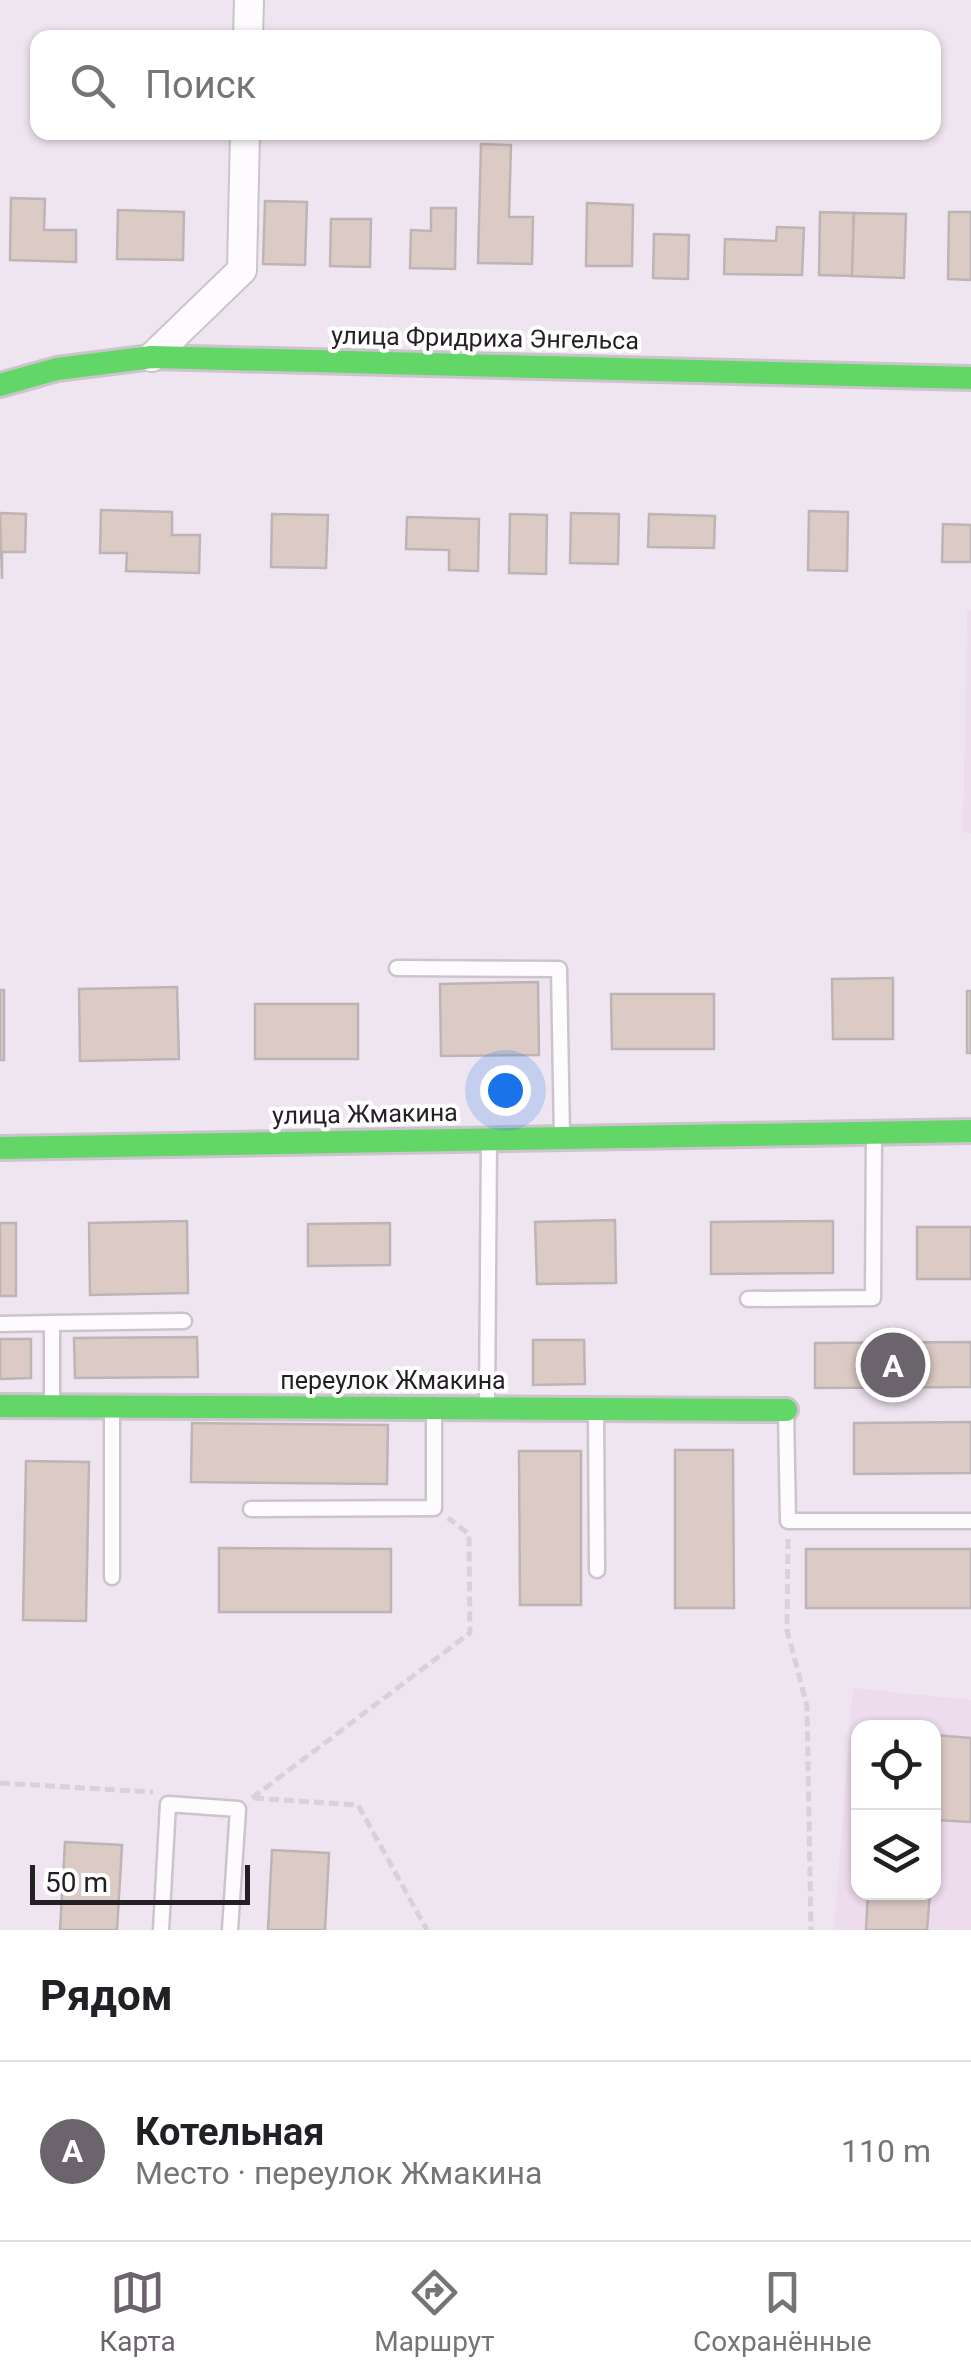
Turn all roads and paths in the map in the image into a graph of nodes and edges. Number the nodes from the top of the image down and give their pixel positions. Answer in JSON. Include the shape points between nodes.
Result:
{"nodes":[{"id":1,"x":249,"y":0,"type":"edge"},
{"id":2,"x":248,"y":30,"type":"edge"},
{"id":3,"x":246,"y":140,"type":"edge"},
{"id":4,"x":152,"y":357,"type":"junction"},
{"id":5,"x":971,"y":378,"type":"edge"},
{"id":6,"x":0,"y":385,"type":"edge"},
{"id":7,"x":397,"y":968,"type":"dead end"},
{"id":8,"x":874,"y":1132,"type":"junction"},
{"id":9,"x":971,"y":1132,"type":"edge"},
{"id":10,"x":562,"y":1138,"type":"junction"},
{"id":11,"x":489,"y":1139,"type":"junction"},
{"id":12,"x":0,"y":1148,"type":"edge"},
{"id":13,"x":748,"y":1300,"type":"dead end"},
{"id":14,"x":184,"y":1322,"type":"dead end"},
{"id":15,"x":0,"y":1324,"type":"edge"},
{"id":16,"x":52,"y":1324,"type":"junction"},
{"id":17,"x":0,"y":1406,"type":"edge"},
{"id":18,"x":52,"y":1406,"type":"junction"},
{"id":19,"x":112,"y":1406,"type":"junction"},
{"id":20,"x":434,"y":1408,"type":"junction"},
{"id":21,"x":487,"y":1409,"type":"junction"},
{"id":22,"x":596,"y":1409,"type":"junction"},
{"id":23,"x":786,"y":1410,"type":"joint"},
{"id":24,"x":434,"y":1508,"type":"junction"},
{"id":25,"x":251,"y":1509,"type":"dead end"},
{"id":26,"x":788,"y":1521,"type":"junction"},
{"id":27,"x":971,"y":1521,"type":"edge"},
{"id":28,"x":597,"y":1570,"type":"dead end"},
{"id":29,"x":112,"y":1577,"type":"dead end"},
{"id":30,"x":238,"y":1809,"type":"junction"},
{"id":31,"x":160,"y":1930,"type":"edge"},
{"id":32,"x":230,"y":1930,"type":"edge"},
{"id":33,"x":811,"y":1930,"type":"edge"}],
"edges":[{"from":1,"to":2,"type":"street"},
{"from":3,"to":4,"type":"street","via":[[242,270]]},
{"from":4,"to":5,"type":"street","name":"улица Фридриха Энгельса"},
{"from":4,"to":6,"type":"street","name":"улица Фридриха Энгельса","via":[[57,369]]},
{"from":7,"to":10,"type":"lane","via":[[559,968]]},
{"from":8,"to":9,"type":"street","name":"улица Жмакина"},
{"from":8,"to":10,"type":"street","name":"улица Жмакина"},
{"from":8,"to":13,"type":"lane","via":[[873,1298]]},
{"from":10,"to":11,"type":"street","name":"улица Жмакина"},
{"from":11,"to":12,"type":"street","name":"улица Жмакина"},
{"from":11,"to":21,"type":"lane"},
{"from":14,"to":16,"type":"lane"},
{"from":15,"to":16,"type":"lane"},
{"from":16,"to":18,"type":"lane"},
{"from":17,"to":18,"type":"street","name":"переулок Жмакина"},
{"from":18,"to":19,"type":"street","name":"переулок Жмакина"},
{"from":19,"to":20,"type":"street","name":"переулок Жмакина"},
{"from":19,"to":29,"type":"lane"},
{"from":20,"to":21,"type":"street","name":"переулок Жмакина"},
{"from":20,"to":24,"type":"lane"},
{"from":21,"to":22,"type":"street","name":"переулок Жмакина"},
{"from":22,"to":23,"type":"street","name":"переулок Жмакина"},
{"from":22,"to":28,"type":"lane"},
{"from":23,"to":26,"type":"lane"},
{"from":24,"to":25,"type":"lane"},
{"from":24,"to":30,"type":"path","via":[[469,1534],[470,1633]]},
{"from":26,"to":27,"type":"lane"},
{"from":26,"to":33,"type":"path","via":[[787,1630],[807,1706]]},
{"from":30,"to":31,"type":"lane","via":[[168,1804]]},
{"from":30,"to":32,"type":"lane"}]}
